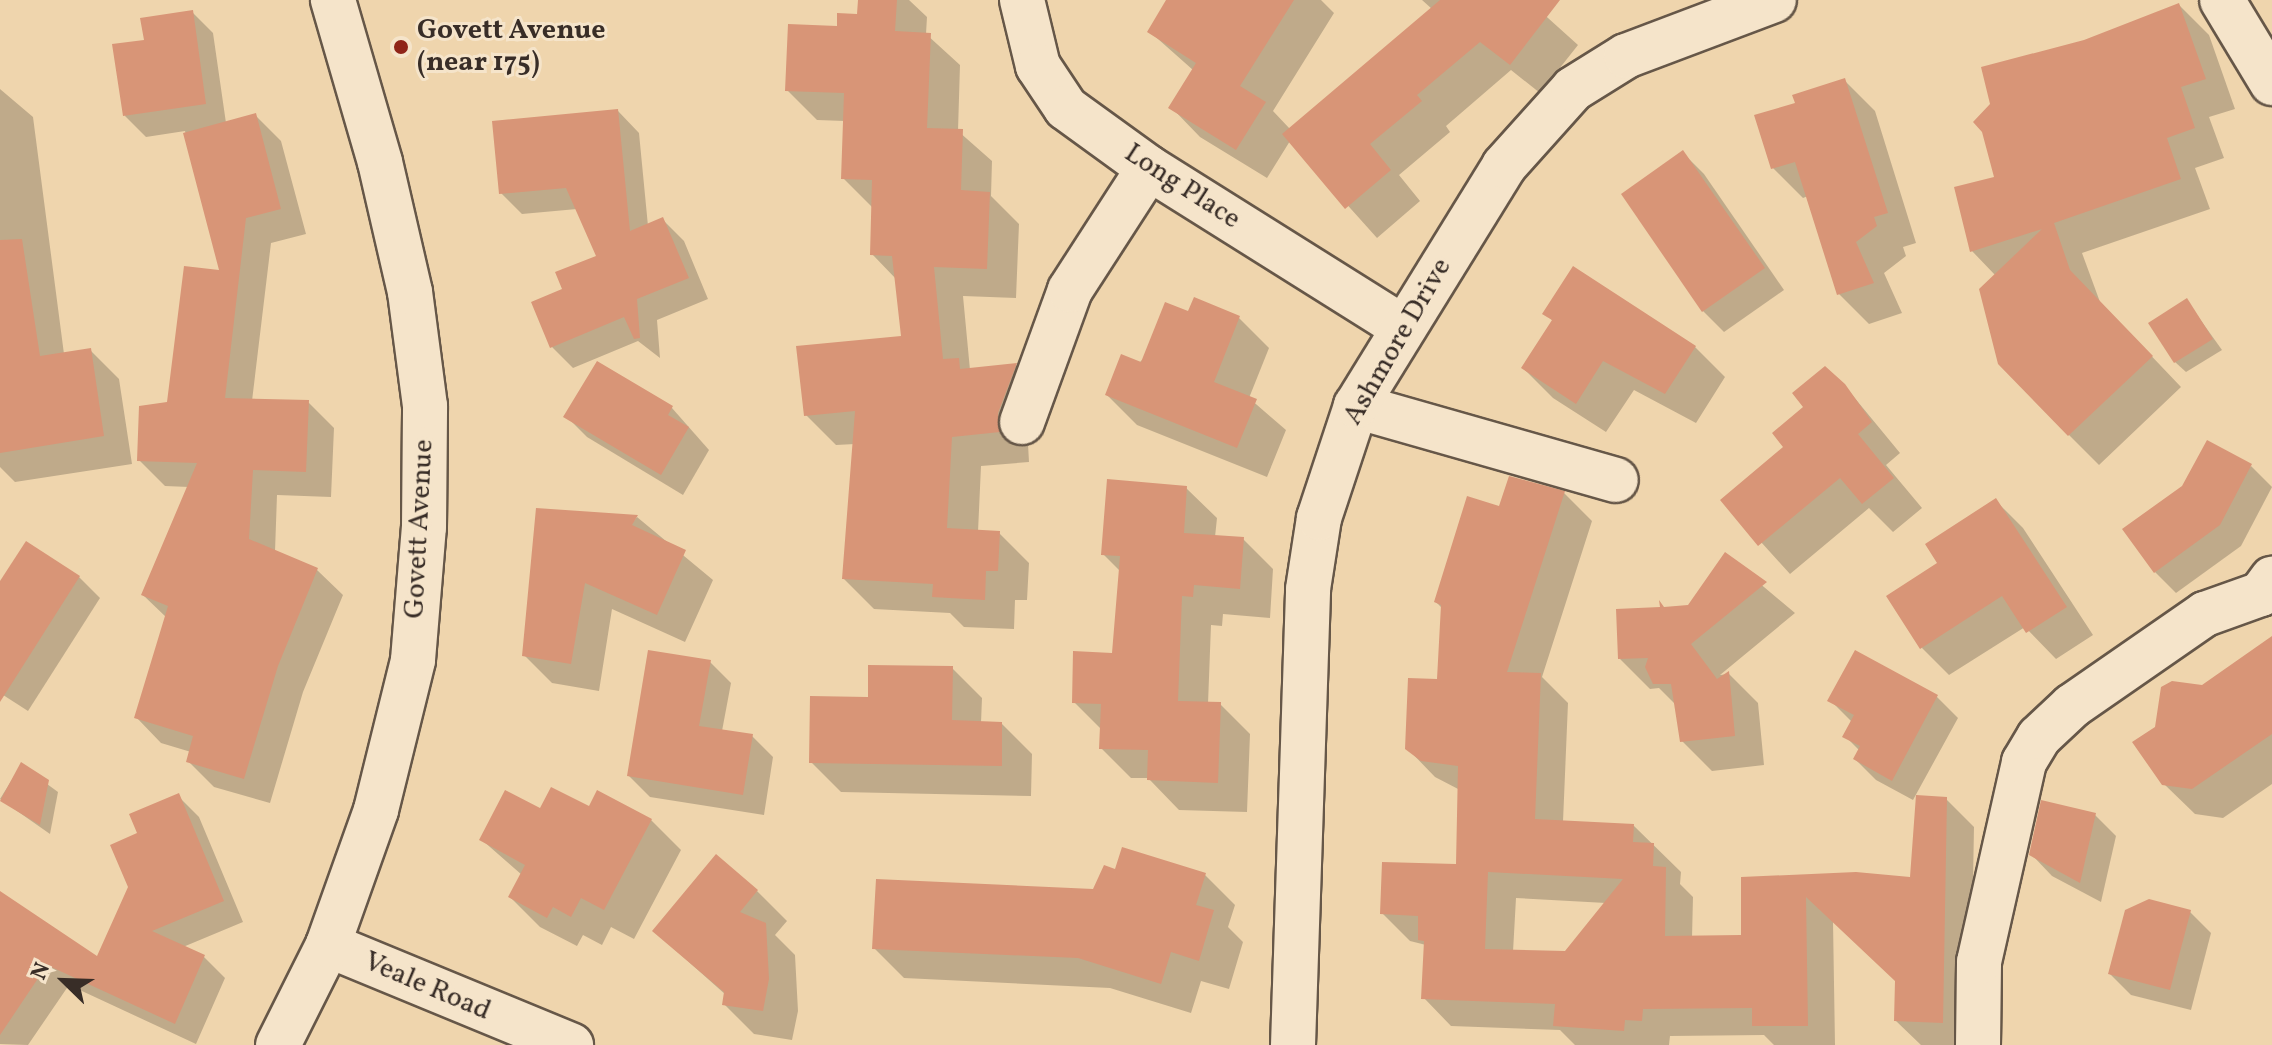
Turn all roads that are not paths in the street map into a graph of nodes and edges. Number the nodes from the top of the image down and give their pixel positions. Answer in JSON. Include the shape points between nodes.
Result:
{"nodes":[{"id":1,"x":333,"y":0,"type":"edge"},
{"id":2,"x":1022,"y":0,"type":"edge"},
{"id":3,"x":1774,"y":0,"type":"edge"},
{"id":4,"x":2222,"y":0,"type":"edge"},
{"id":5,"x":2272,"y":83,"type":"edge"},
{"id":6,"x":1149,"y":168,"type":"junction"},
{"id":7,"x":1401,"y":326,"type":"junction"},
{"id":8,"x":1356,"y":406,"type":"junction"},
{"id":9,"x":1022,"y":422,"type":"dead end"},
{"id":10,"x":1616,"y":480,"type":"dead end"},
{"id":11,"x":2272,"y":579,"type":"edge"},
{"id":12,"x":328,"y":945,"type":"junction"},
{"id":13,"x":278,"y":1045,"type":"edge"},
{"id":14,"x":571,"y":1045,"type":"edge"},
{"id":15,"x":1293,"y":1045,"type":"edge"},
{"id":16,"x":1978,"y":1045,"type":"edge"}],
"edges":[{"from":1,"to":12,"type":"street","name":"Govett Avenue","via":[[406,277],[425,406],[424,527],[413,660],[376,810]]},
{"from":2,"to":6,"type":"street","name":"Long Place","via":[[1038,66],[1066,108]]},
{"from":3,"to":7,"type":"street","name":"Ashmore Drive","via":[[1626,56],[1573,89],[1504,166]]},
{"from":4,"to":5,"type":"street"},
{"from":6,"to":7,"type":"street","name":"Long Place"},
{"from":6,"to":9,"type":"street","via":[[1086,257]]},
{"from":7,"to":8,"type":"street","name":"Ashmore Drive"},
{"from":8,"to":10,"type":"street"},
{"from":8,"to":15,"type":"street","name":"Ashmore Drive","via":[[1319,518],[1308,589]]},
{"from":11,"to":16,"type":"street","via":[[2261,594],[2205,614],[2072,706],[2039,737],[2024,762],[1979,962]]},
{"from":12,"to":13,"type":"street","name":"Govett Avenue"},
{"from":12,"to":14,"type":"street","name":"Veale Road"}]}
